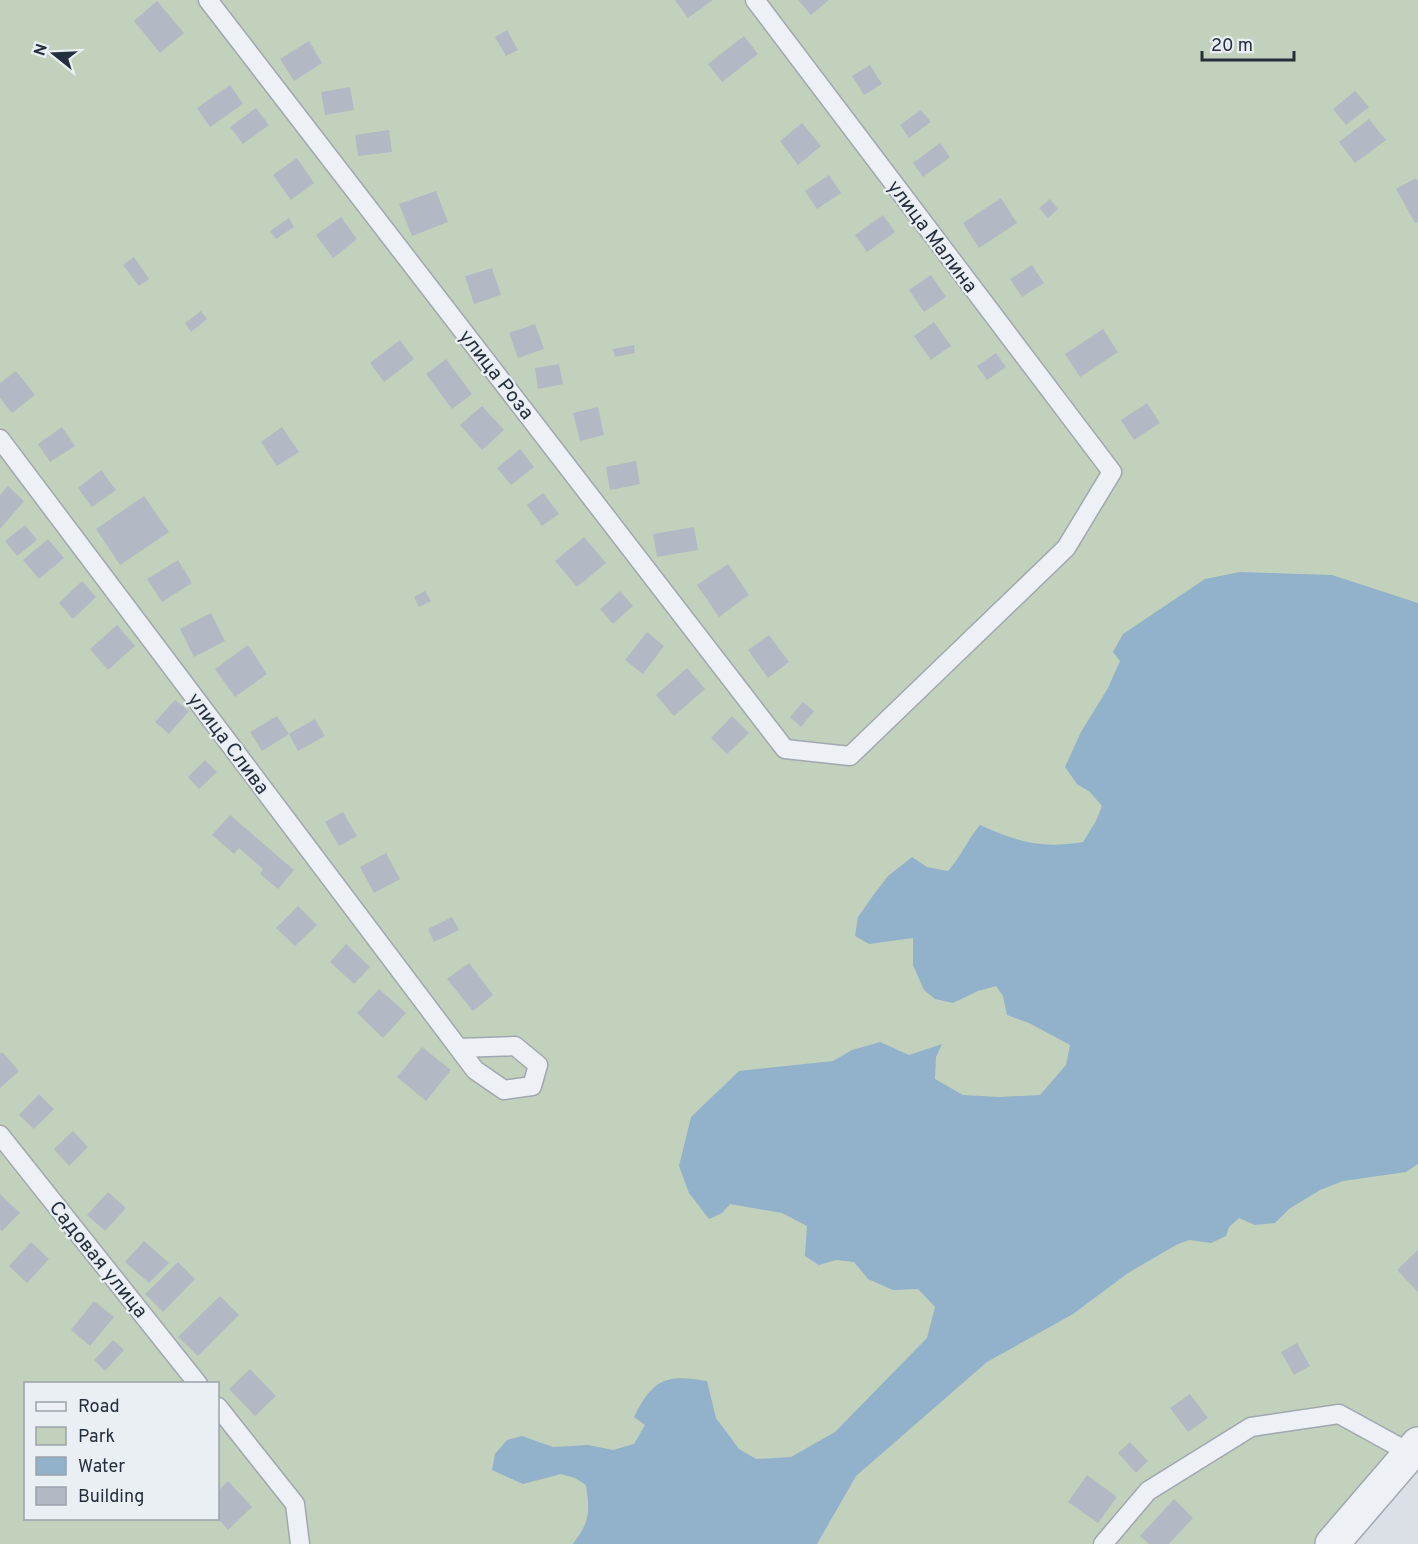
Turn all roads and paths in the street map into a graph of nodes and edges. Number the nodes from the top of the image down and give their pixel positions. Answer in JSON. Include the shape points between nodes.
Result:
{"nodes":[{"id":1,"x":208,"y":0,"type":"edge"},
{"id":2,"x":755,"y":0,"type":"edge"},
{"id":3,"x":0,"y":439,"type":"edge"},
{"id":4,"x":1112,"y":472,"type":"joint"},
{"id":5,"x":459,"y":1048,"type":"dead end"},
{"id":6,"x":0,"y":1135,"type":"edge"},
{"id":7,"x":197,"y":1382,"type":"edge"},
{"id":8,"x":219,"y":1408,"type":"edge"},
{"id":9,"x":1414,"y":1449,"type":"edge"},
{"id":10,"x":300,"y":1544,"type":"edge"},
{"id":11,"x":1103,"y":1544,"type":"edge"},
{"id":12,"x":1332,"y":1544,"type":"edge"}],
"edges":[{"from":1,"to":4,"type":"lane","name":"улица Роза","via":[[785,749],[850,756],[1066,548]]},
{"from":2,"to":4,"type":"lane","name":"улица Малина"},
{"from":3,"to":5,"type":"lane","name":"улица Слива"},
{"from":6,"to":7,"type":"lane","name":"Садовая улица"},
{"from":8,"to":10,"type":"lane","via":[[295,1504]]},
{"from":9,"to":11,"type":"lane","via":[[1339,1414],[1251,1427],[1148,1491]]},
{"from":9,"to":12,"type":"street"}]}
